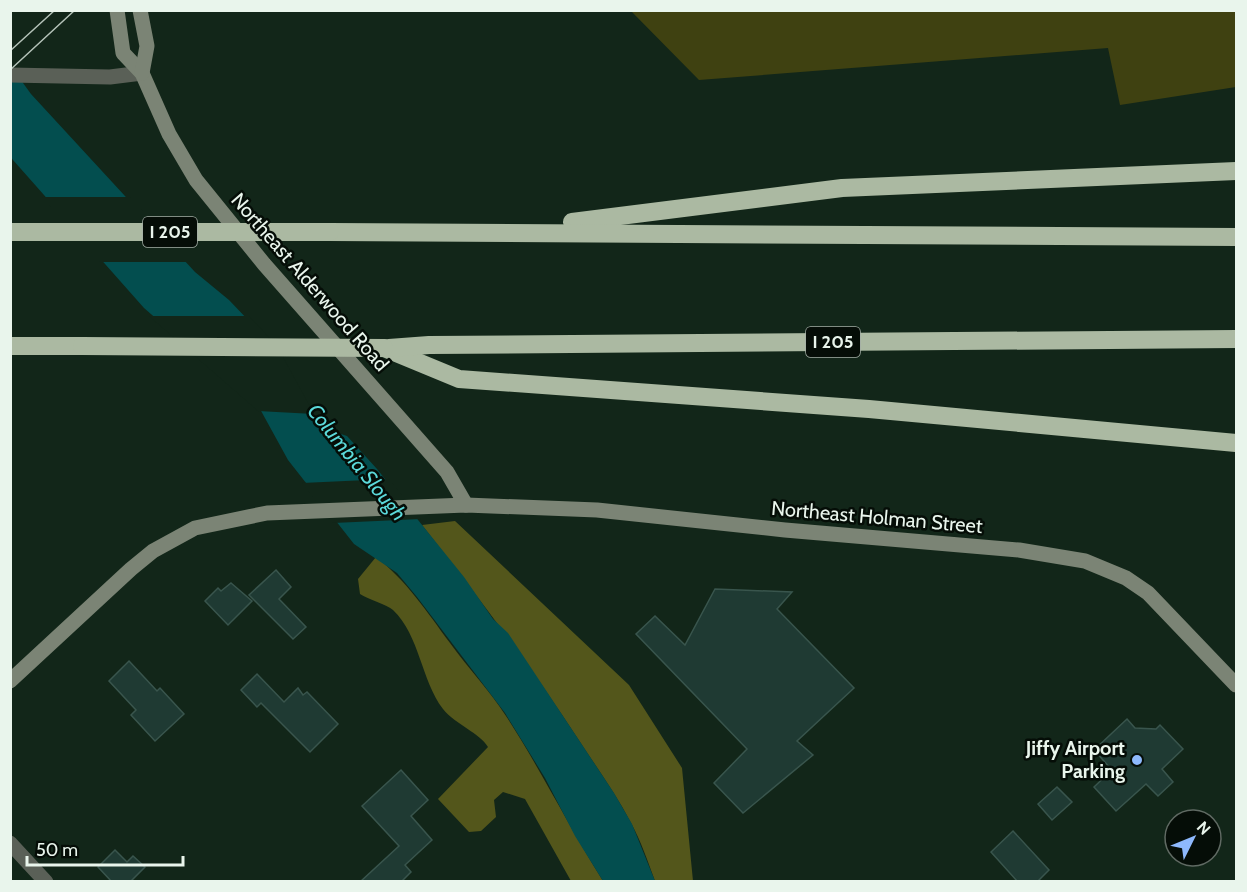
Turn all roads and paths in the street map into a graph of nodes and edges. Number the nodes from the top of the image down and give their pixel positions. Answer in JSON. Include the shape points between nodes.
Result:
{"nodes":[{"id":1,"x":117,"y":10,"type":"edge"},
{"id":2,"x":140,"y":10,"type":"edge"},
{"id":3,"x":142,"y":73,"type":"junction"},
{"id":4,"x":10,"y":75,"type":"edge"},
{"id":5,"x":1236,"y":171,"type":"edge"},
{"id":6,"x":499,"y":231,"type":"junction"},
{"id":7,"x":10,"y":232,"type":"edge"},
{"id":8,"x":1236,"y":237,"type":"edge"},
{"id":9,"x":1236,"y":339,"type":"edge"},
{"id":10,"x":10,"y":346,"type":"edge"},
{"id":11,"x":384,"y":348,"type":"junction"},
{"id":12,"x":1236,"y":443,"type":"edge"},
{"id":13,"x":466,"y":505,"type":"junction"},
{"id":14,"x":10,"y":681,"type":"edge"},
{"id":15,"x":1236,"y":686,"type":"edge"},
{"id":16,"x":10,"y":843,"type":"edge"},
{"id":17,"x":46,"y":882,"type":"edge"}],
"edges":[{"from":1,"to":3,"type":"street","name":"Northeast Alderwood Road","via":[[123,53]]},
{"from":2,"to":3,"type":"street","via":[[147,46]]},
{"from":3,"to":4,"type":"street","via":[[110,77]]},
{"from":3,"to":13,"type":"street","name":"Northeast Alderwood Road","via":[[169,134],[196,180],[264,264],[447,472]]},
{"from":5,"to":6,"type":"highway","via":[[842,188]]},
{"from":6,"to":7,"type":"highway","number":"I 205","bridge":true},
{"from":6,"to":8,"type":"highway","number":"I 205"},
{"from":9,"to":11,"type":"highway","number":"I 205"},
{"from":10,"to":11,"type":"highway","number":"I 205","bridge":true},
{"from":11,"to":12,"type":"highway","via":[[459,379],[881,410]]},
{"from":13,"to":14,"type":"street","name":"Northeast Holman Street","via":[[242,516],[195,528],[175,537],[131,569]]},
{"from":13,"to":15,"type":"street","name":"Northeast Holman Street","via":[[597,510],[1019,550],[1085,561],[1113,571],[1148,593]]},
{"from":16,"to":17,"type":"street"}]}
